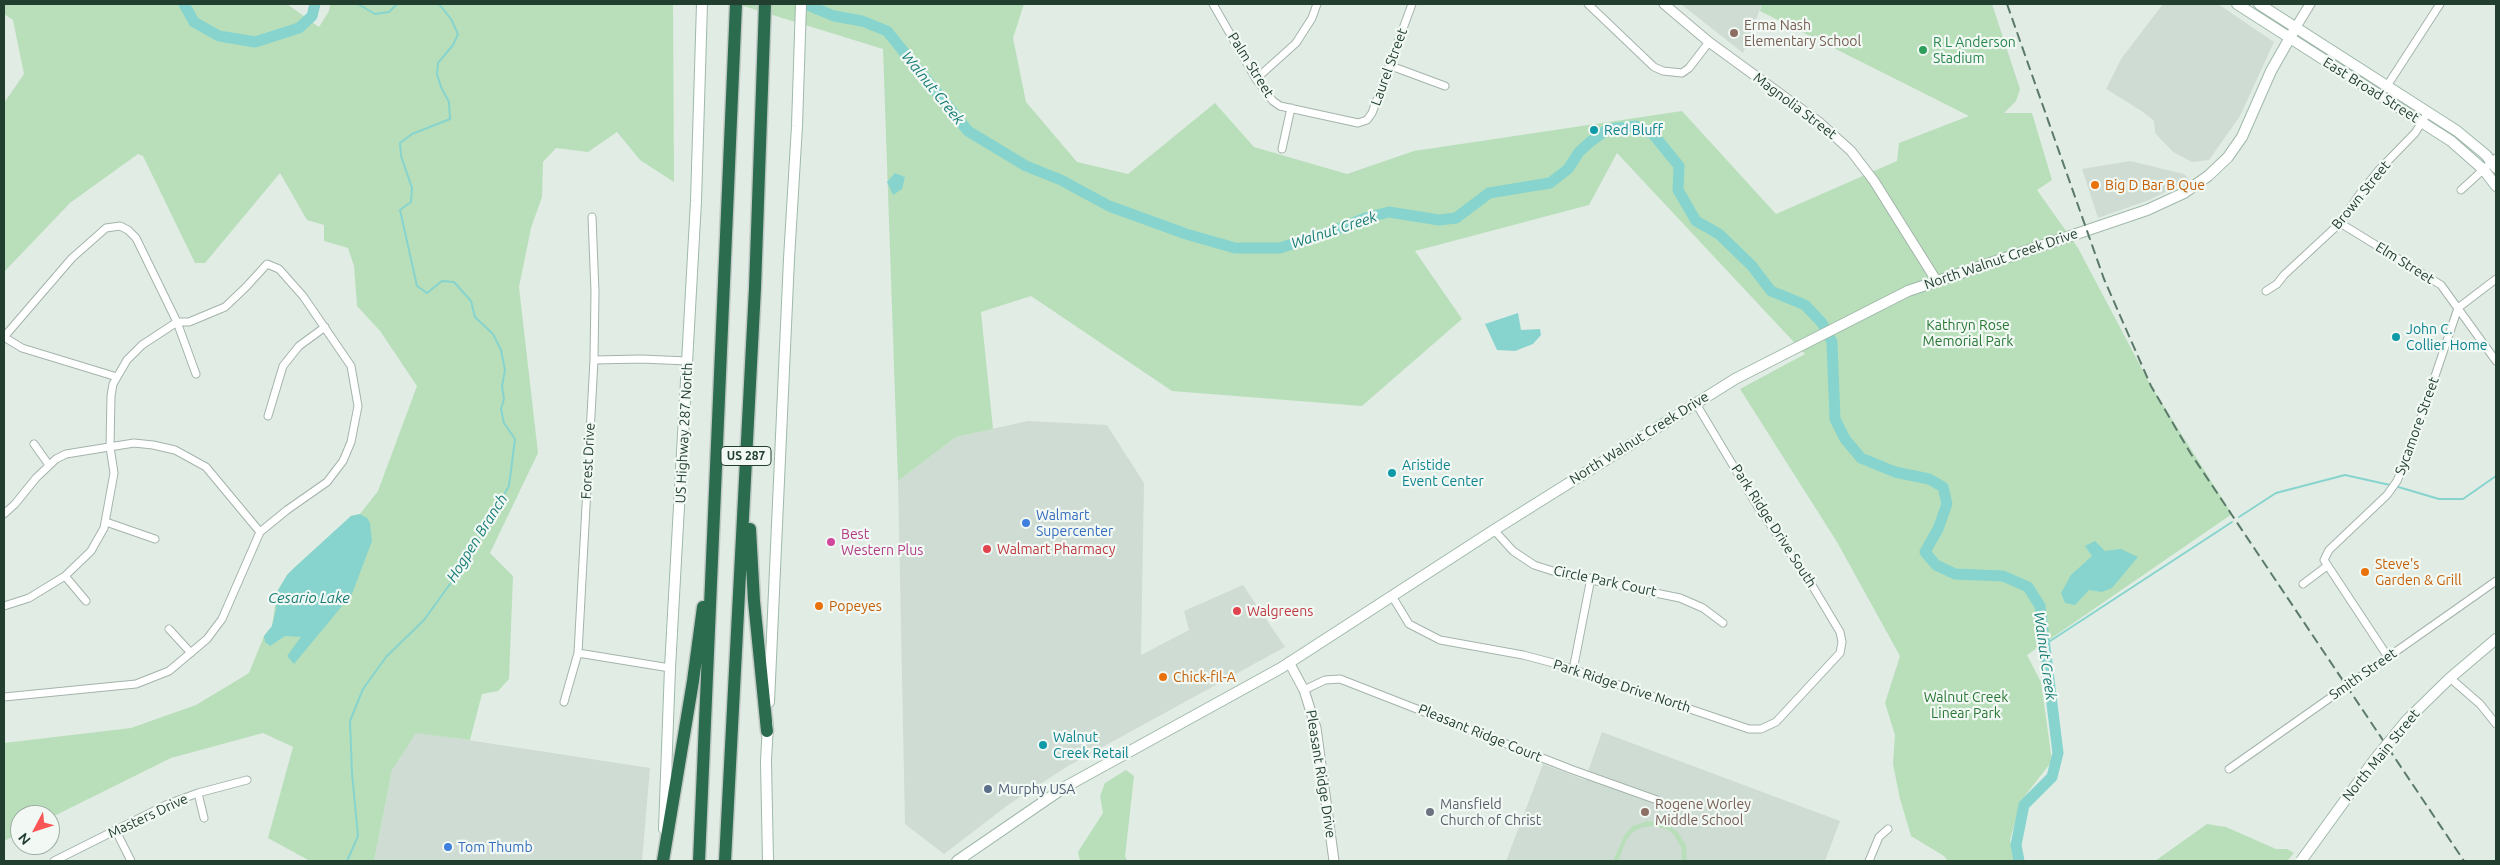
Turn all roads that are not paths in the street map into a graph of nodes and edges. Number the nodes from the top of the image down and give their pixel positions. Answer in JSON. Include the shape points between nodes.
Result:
{"nodes":[{"id":1,"x":702,"y":4,"type":"edge"},
{"id":2,"x":736,"y":4,"type":"edge"},
{"id":3,"x":765,"y":4,"type":"edge"},
{"id":4,"x":801,"y":4,"type":"edge"},
{"id":5,"x":1214,"y":4,"type":"edge"},
{"id":6,"x":1317,"y":4,"type":"edge"},
{"id":7,"x":1412,"y":4,"type":"edge"},
{"id":8,"x":1588,"y":4,"type":"edge"},
{"id":9,"x":1664,"y":4,"type":"edge"},
{"id":10,"x":2236,"y":4,"type":"edge"},
{"id":11,"x":2259,"y":4,"type":"edge"},
{"id":12,"x":2310,"y":4,"type":"edge"},
{"id":13,"x":2440,"y":4,"type":"edge"},
{"id":14,"x":2296,"y":27,"type":"junction"},
{"id":15,"x":2289,"y":38,"type":"junction"},
{"id":16,"x":1709,"y":42,"type":"junction"},
{"id":17,"x":1390,"y":66,"type":"junction"},
{"id":18,"x":1256,"y":79,"type":"junction"},
{"id":19,"x":1445,"y":86,"type":"dead end"},
{"id":20,"x":2387,"y":86,"type":"junction"},
{"id":21,"x":2380,"y":96,"type":"junction"},
{"id":22,"x":1291,"y":108,"type":"junction"},
{"id":23,"x":2428,"y":112,"type":"junction"},
{"id":24,"x":2422,"y":122,"type":"junction"},
{"id":25,"x":1358,"y":123,"type":"joint"},
{"id":26,"x":1282,"y":149,"type":"dead end"},
{"id":27,"x":2492,"y":164,"type":"edge"},
{"id":28,"x":2496,"y":186,"type":"edge"},
{"id":29,"x":2461,"y":190,"type":"dead end"},
{"id":30,"x":592,"y":217,"type":"dead end"},
{"id":31,"x":2340,"y":223,"type":"junction"},
{"id":32,"x":2496,"y":279,"type":"edge"},
{"id":33,"x":1936,"y":280,"type":"junction"},
{"id":34,"x":2266,"y":292,"type":"dead end"},
{"id":35,"x":2458,"y":308,"type":"junction"},
{"id":36,"x":177,"y":322,"type":"junction"},
{"id":37,"x":325,"y":327,"type":"junction"},
{"id":38,"x":4,"y":337,"type":"edge"},
{"id":39,"x":594,"y":360,"type":"junction"},
{"id":40,"x":2496,"y":361,"type":"edge"},
{"id":41,"x":688,"y":362,"type":"junction"},
{"id":42,"x":196,"y":374,"type":"dead end"},
{"id":43,"x":117,"y":378,"type":"junction"},
{"id":44,"x":1695,"y":402,"type":"junction"},
{"id":45,"x":268,"y":416,"type":"dead end"},
{"id":46,"x":34,"y":444,"type":"dead end"},
{"id":47,"x":110,"y":447,"type":"junction"},
{"id":48,"x":50,"y":465,"type":"junction"},
{"id":49,"x":744,"y":502,"type":"junction"},
{"id":50,"x":714,"y":508,"type":"junction"},
{"id":51,"x":4,"y":514,"type":"edge"},
{"id":52,"x":106,"y":522,"type":"junction"},
{"id":53,"x":1494,"y":530,"type":"junction"},
{"id":54,"x":260,"y":532,"type":"junction"},
{"id":55,"x":155,"y":538,"type":"dead end"},
{"id":56,"x":2327,"y":566,"type":"junction"},
{"id":57,"x":65,"y":576,"type":"junction"},
{"id":58,"x":1591,"y":578,"type":"junction"},
{"id":59,"x":2496,"y":580,"type":"edge"},
{"id":60,"x":2304,"y":584,"type":"dead end"},
{"id":61,"x":1392,"y":596,"type":"junction"},
{"id":62,"x":86,"y":601,"type":"dead end"},
{"id":63,"x":4,"y":606,"type":"edge"},
{"id":64,"x":1723,"y":623,"type":"dead end"},
{"id":65,"x":169,"y":629,"type":"dead end"},
{"id":66,"x":2496,"y":639,"type":"edge"},
{"id":67,"x":191,"y":653,"type":"junction"},
{"id":68,"x":578,"y":653,"type":"junction"},
{"id":69,"x":1840,"y":653,"type":"joint"},
{"id":70,"x":2388,"y":656,"type":"junction"},
{"id":71,"x":1289,"y":662,"type":"junction"},
{"id":72,"x":670,"y":668,"type":"junction"},
{"id":73,"x":1573,"y":670,"type":"junction"},
{"id":74,"x":2450,"y":678,"type":"junction"},
{"id":75,"x":1304,"y":690,"type":"junction"},
{"id":76,"x":4,"y":697,"type":"edge"},
{"id":77,"x":564,"y":702,"type":"dead end"},
{"id":78,"x":2496,"y":724,"type":"edge"},
{"id":79,"x":767,"y":731,"type":"junction"},
{"id":80,"x":2229,"y":769,"type":"dead end"},
{"id":81,"x":247,"y":780,"type":"dead end"},
{"id":82,"x":198,"y":793,"type":"junction"},
{"id":83,"x":1657,"y":800,"type":"dead end"},
{"id":84,"x":204,"y":818,"type":"dead end"},
{"id":85,"x":1888,"y":829,"type":"dead end"},
{"id":86,"x":116,"y":831,"type":"junction"},
{"id":87,"x":54,"y":861,"type":"edge"},
{"id":88,"x":131,"y":861,"type":"edge"},
{"id":89,"x":662,"y":861,"type":"edge"},
{"id":90,"x":699,"y":861,"type":"edge"},
{"id":91,"x":725,"y":861,"type":"edge"},
{"id":92,"x":768,"y":861,"type":"edge"},
{"id":93,"x":957,"y":861,"type":"edge"},
{"id":94,"x":1334,"y":861,"type":"edge"},
{"id":95,"x":1869,"y":861,"type":"edge"},
{"id":96,"x":2300,"y":861,"type":"edge"}],
"edges":[{"from":1,"to":41,"type":"main road","name":"US Highway 287 North"},
{"from":2,"to":50,"type":"highway","number":"US 287"},
{"from":3,"to":49,"type":"highway","number":"US 287"},
{"from":4,"to":79,"type":"main road","via":[[798,126],[788,268]]},
{"from":5,"to":18,"type":"street","name":"Palm Street"},
{"from":6,"to":18,"type":"street","via":[[1296,43]]},
{"from":7,"to":17,"type":"street","name":"Laurel Street"},
{"from":8,"to":16,"type":"street","via":[[1663,71],[1682,73]]},
{"from":9,"to":16,"type":"street","name":"Magnolia Street"},
{"from":10,"to":15,"type":"main road","name":"East Broad Street"},
{"from":11,"to":14,"type":"main road","name":"East Broad Street"},
{"from":12,"to":14,"type":"street"},
{"from":13,"to":20,"type":"street"},
{"from":14,"to":15,"type":"main road","name":"North Walnut Creek Drive"},
{"from":14,"to":20,"type":"main road","name":"East Broad Street"},
{"from":15,"to":21,"type":"main road","name":"East Broad Street"},
{"from":15,"to":33,"type":"main road","name":"North Walnut Creek Drive","via":[[2242,137],[2228,157],[2192,188],[2147,210]]},
{"from":16,"to":33,"type":"street","name":"Magnolia Street","via":[[1820,122],[1851,151],[1874,181]]},
{"from":17,"to":19,"type":"street"},
{"from":17,"to":25,"type":"street","name":"Laurel Street","via":[[1372,113],[1367,120]]},
{"from":18,"to":22,"type":"street","name":"Palm Street","via":[[1273,101]]},
{"from":20,"to":21,"type":"street"},
{"from":20,"to":23,"type":"main road","name":"East Broad Street"},
{"from":21,"to":24,"type":"main road","name":"East Broad Street"},
{"from":22,"to":25,"type":"street","name":"Palm Street"},
{"from":22,"to":26,"type":"street"},
{"from":23,"to":24,"type":"street","name":"Brown Street"},
{"from":23,"to":27,"type":"main road","name":"East Broad Street","via":[[2465,137]]},
{"from":24,"to":27,"type":"main road","name":"East Broad Street"},
{"from":24,"to":31,"type":"street","name":"Brown Street","via":[[2378,171]]},
{"from":27,"to":28,"type":"main road","name":"East Broad Street"},
{"from":27,"to":29,"type":"street"},
{"from":30,"to":39,"type":"street","name":"Forest Drive"},
{"from":31,"to":34,"type":"street","name":"Brown Street"},
{"from":31,"to":35,"type":"street","name":"Elm Street","via":[[2441,285]]},
{"from":32,"to":35,"type":"street"},
{"from":33,"to":44,"type":"main road","name":"North Walnut Creek Drive","via":[[1850,320]]},
{"from":35,"to":40,"type":"street","name":"Elm Street"},
{"from":35,"to":56,"type":"street","name":"Sycamore Street","via":[[2402,471],[2392,488],[2329,550],[2324,560]]},
{"from":36,"to":37,"type":"street","via":[[189,322],[225,307],[267,264],[278,269],[303,296]]},
{"from":36,"to":38,"type":"street","via":[[136,238],[128,230],[114,226],[106,228],[72,258]]},
{"from":36,"to":42,"type":"street"},
{"from":36,"to":43,"type":"street","via":[[142,345],[127,360]]},
{"from":37,"to":45,"type":"street","via":[[299,346],[283,366]]},
{"from":37,"to":54,"type":"street","via":[[350,366],[356,388],[358,406],[351,442],[343,461],[327,482]]},
{"from":38,"to":43,"type":"street","via":[[22,348]]},
{"from":39,"to":41,"type":"street"},
{"from":39,"to":68,"type":"street","name":"Forest Drive"},
{"from":41,"to":72,"type":"main road","name":"US Highway 287 North"},
{"from":43,"to":47,"type":"street","via":[[111,396]]},
{"from":44,"to":53,"type":"main road","name":"North Walnut Creek Drive"},
{"from":44,"to":69,"type":"street","name":"Park Ridge Drive South","via":[[1758,506],[1832,617],[1842,642]]},
{"from":46,"to":48,"type":"street"},
{"from":47,"to":48,"type":"street","via":[[66,454]]},
{"from":47,"to":52,"type":"street","via":[[114,473]]},
{"from":47,"to":54,"type":"street","via":[[154,444],[176,450],[201,464]]},
{"from":48,"to":51,"type":"street"},
{"from":49,"to":79,"type":"highway","via":[[749,516]]},
{"from":49,"to":91,"type":"highway","number":"US 287"},
{"from":50,"to":89,"type":"highway","via":[[708,526],[700,628]]},
{"from":50,"to":90,"type":"highway","number":"US 287"},
{"from":52,"to":55,"type":"street"},
{"from":52,"to":57,"type":"street","via":[[91,551]]},
{"from":53,"to":58,"type":"street","name":"Circle Park Court","via":[[1512,551],[1534,565],[1562,574]]},
{"from":53,"to":61,"type":"main road","name":"North Walnut Creek Drive"},
{"from":54,"to":67,"type":"street","via":[[222,619],[210,636]]},
{"from":56,"to":60,"type":"street"},
{"from":56,"to":70,"type":"street"},
{"from":57,"to":62,"type":"street"},
{"from":57,"to":63,"type":"street","via":[[29,598]]},
{"from":58,"to":64,"type":"street","name":"Circle Park Court","via":[[1680,598],[1704,608]]},
{"from":58,"to":73,"type":"street"},
{"from":59,"to":70,"type":"street","name":"Smith Street"},
{"from":61,"to":71,"type":"main road","name":"North Walnut Creek Drive"},
{"from":61,"to":73,"type":"street","name":"Park Ridge Drive North","via":[[1409,624],[1440,640],[1523,655]]},
{"from":65,"to":67,"type":"street"},
{"from":66,"to":74,"type":"main road","name":"North Main Street"},
{"from":67,"to":76,"type":"street","via":[[169,670],[136,684]]},
{"from":68,"to":72,"type":"street"},
{"from":68,"to":77,"type":"street","name":"Forest Drive"},
{"from":69,"to":73,"type":"street","name":"Park Ridge Drive North","via":[[1776,722],[1761,729],[1749,729]]},
{"from":70,"to":80,"type":"street","name":"Smith Street"},
{"from":71,"to":75,"type":"street","name":"Pleasant Ridge Drive"},
{"from":71,"to":93,"type":"main road","name":"North Walnut Creek Drive","via":[[1065,786]]},
{"from":72,"to":89,"type":"main road","name":"US Highway 287 North"},
{"from":74,"to":78,"type":"street","via":[[2480,704]]},
{"from":74,"to":96,"type":"main road","name":"North Main Street","bridge":true,"via":[[2406,720]]},
{"from":75,"to":83,"type":"street","name":"Pleasant Ridge Court","via":[[1325,680],[1340,678]]},
{"from":75,"to":94,"type":"street","name":"Pleasant Ridge Drive","via":[[1316,728]]},
{"from":79,"to":92,"type":"main road"},
{"from":81,"to":82,"type":"street","name":"Masters Drive"},
{"from":82,"to":84,"type":"street"},
{"from":82,"to":86,"type":"street","name":"Masters Drive","via":[[168,804]]},
{"from":85,"to":95,"type":"street","via":[[1879,838]]},
{"from":86,"to":87,"type":"street","name":"Masters Drive"},
{"from":86,"to":88,"type":"street"}]}
